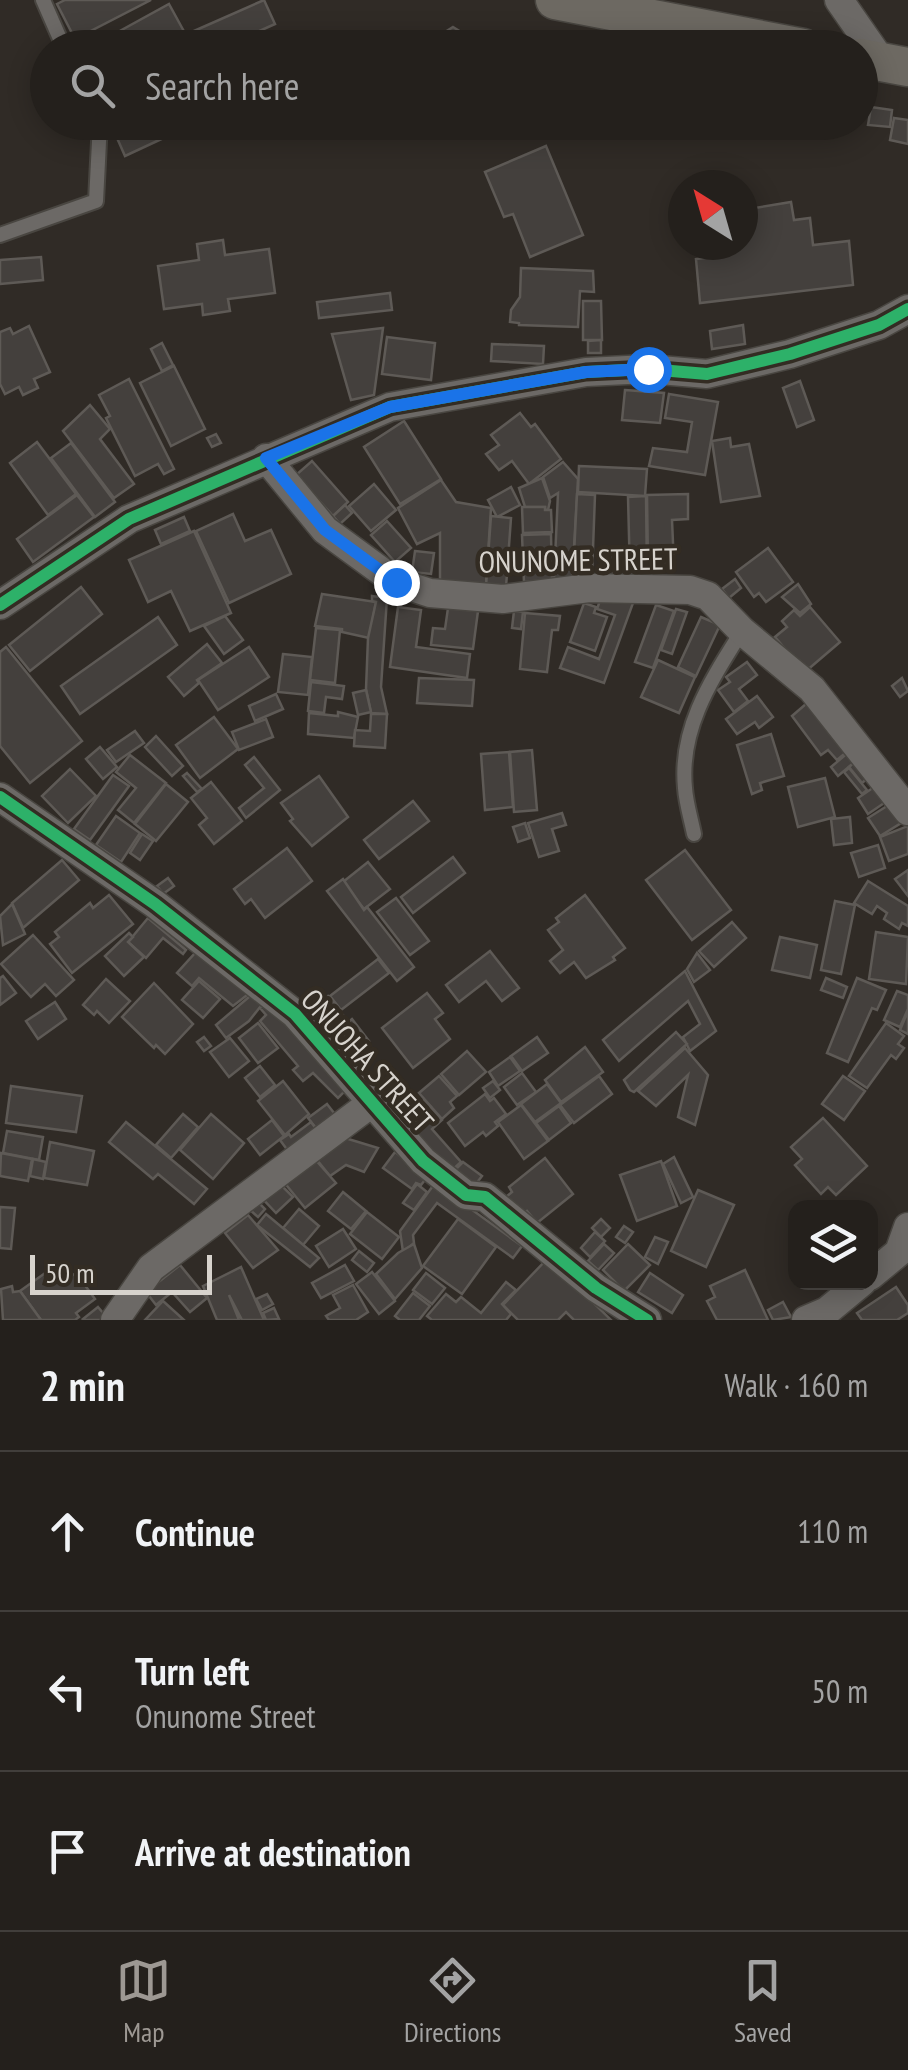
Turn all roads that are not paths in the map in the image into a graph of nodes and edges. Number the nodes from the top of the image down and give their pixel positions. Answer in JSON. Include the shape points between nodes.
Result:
{"nodes":[{"id":1,"x":44,"y":0,"type":"edge"},
{"id":2,"x":554,"y":0,"type":"edge"},
{"id":3,"x":839,"y":0,"type":"edge"},
{"id":4,"x":56,"y":30,"type":"edge"},
{"id":5,"x":710,"y":30,"type":"edge"},
{"id":6,"x":860,"y":30,"type":"edge"},
{"id":7,"x":99,"y":140,"type":"edge"},
{"id":8,"x":0,"y":235,"type":"edge"},
{"id":9,"x":908,"y":308,"type":"edge"},
{"id":10,"x":266,"y":458,"type":"junction"},
{"id":11,"x":0,"y":606,"type":"edge"},
{"id":12,"x":742,"y":631,"type":"junction"},
{"id":13,"x":0,"y":797,"type":"edge"},
{"id":14,"x":908,"y":811,"type":"edge"},
{"id":15,"x":694,"y":834,"type":"dead end"},
{"id":16,"x":374,"y":1102,"type":"junction"},
{"id":17,"x":905,"y":1252,"type":"edge"},
{"id":18,"x":878,"y":1271,"type":"edge"},
{"id":19,"x":852,"y":1290,"type":"edge"},
{"id":20,"x":115,"y":1320,"type":"edge"},
{"id":21,"x":646,"y":1320,"type":"edge"},
{"id":22,"x":806,"y":1320,"type":"edge"}],
"edges":[{"from":1,"to":4,"type":"lane"},
{"from":2,"to":5,"type":"main road"},
{"from":3,"to":6,"type":"street"},
{"from":7,"to":8,"type":"lane","via":[[96,201]]},
{"from":9,"to":10,"type":"street","via":[[879,325],[708,374],[586,372],[390,407]]},
{"from":10,"to":11,"type":"street","via":[[129,519]]},
{"from":10,"to":12,"type":"street","name":"ONUNOME STREET","via":[[325,530],[396,582],[430,593],[503,599],[589,588],[690,590],[708,596]]},
{"from":12,"to":14,"type":"street","name":"ONUNOME STREET","via":[[812,689]]},
{"from":12,"to":15,"type":"lane","via":[[690,726],[684,787]]},
{"from":13,"to":16,"type":"street","name":"ONUOHA STREET","via":[[296,1014]]},
{"from":16,"to":20,"type":"street","via":[[151,1268]]},
{"from":16,"to":21,"type":"street","name":"ONUOHA STREET","via":[[423,1161],[466,1195],[485,1196],[596,1288]]},
{"from":17,"to":18,"type":"street"},
{"from":19,"to":22,"type":"street"}]}
